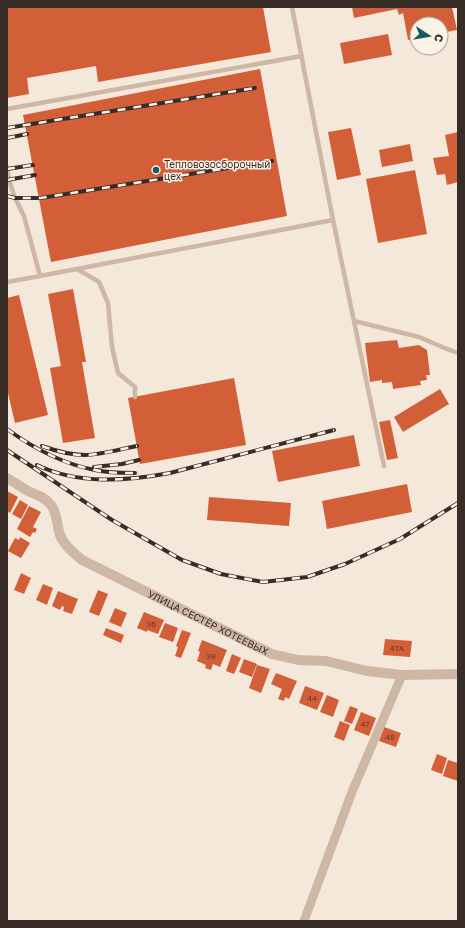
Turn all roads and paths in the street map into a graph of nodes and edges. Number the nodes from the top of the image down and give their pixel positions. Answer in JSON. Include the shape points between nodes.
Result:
{"nodes":[{"id":1,"x":292,"y":7,"type":"edge"},
{"id":2,"x":302,"y":56,"type":"junction"},
{"id":3,"x":7,"y":109,"type":"edge"},
{"id":4,"x":7,"y":167,"type":"edge"},
{"id":5,"x":333,"y":220,"type":"junction"},
{"id":6,"x":77,"y":269,"type":"junction"},
{"id":7,"x":40,"y":276,"type":"junction"},
{"id":8,"x":7,"y":282,"type":"edge"},
{"id":9,"x":354,"y":321,"type":"junction"},
{"id":10,"x":458,"y":352,"type":"edge"},
{"id":11,"x":135,"y":397,"type":"dead end"},
{"id":12,"x":384,"y":466,"type":"dead end"},
{"id":13,"x":7,"y":478,"type":"edge"},
{"id":14,"x":458,"y":674,"type":"edge"},
{"id":15,"x":402,"y":675,"type":"junction"},
{"id":16,"x":304,"y":921,"type":"edge"}],
"edges":[{"from":1,"to":2,"type":"lane"},
{"from":2,"to":3,"type":"lane"},
{"from":2,"to":5,"type":"lane"},
{"from":4,"to":7,"type":"lane","via":[[15,198],[24,216]]},
{"from":5,"to":6,"type":"lane"},
{"from":5,"to":9,"type":"lane"},
{"from":6,"to":7,"type":"lane"},
{"from":6,"to":11,"type":"lane","via":[[99,282],[108,303],[112,347],[118,373],[135,387]]},
{"from":7,"to":8,"type":"lane"},
{"from":9,"to":10,"type":"lane","via":[[419,337],[447,350]]},
{"from":9,"to":12,"type":"lane"},
{"from":13,"to":15,"type":"street","name":"УЛИЦА СЕСТЁР ХОТЕЕВЫХ","via":[[41,496],[52,506],[62,540],[71,551],[89,564],[272,654]]},
{"from":14,"to":15,"type":"street","name":"УЛИЦА СЕСТЁР ХОТЕЕВЫХ"},
{"from":15,"to":16,"type":"street","via":[[352,792]]}]}
